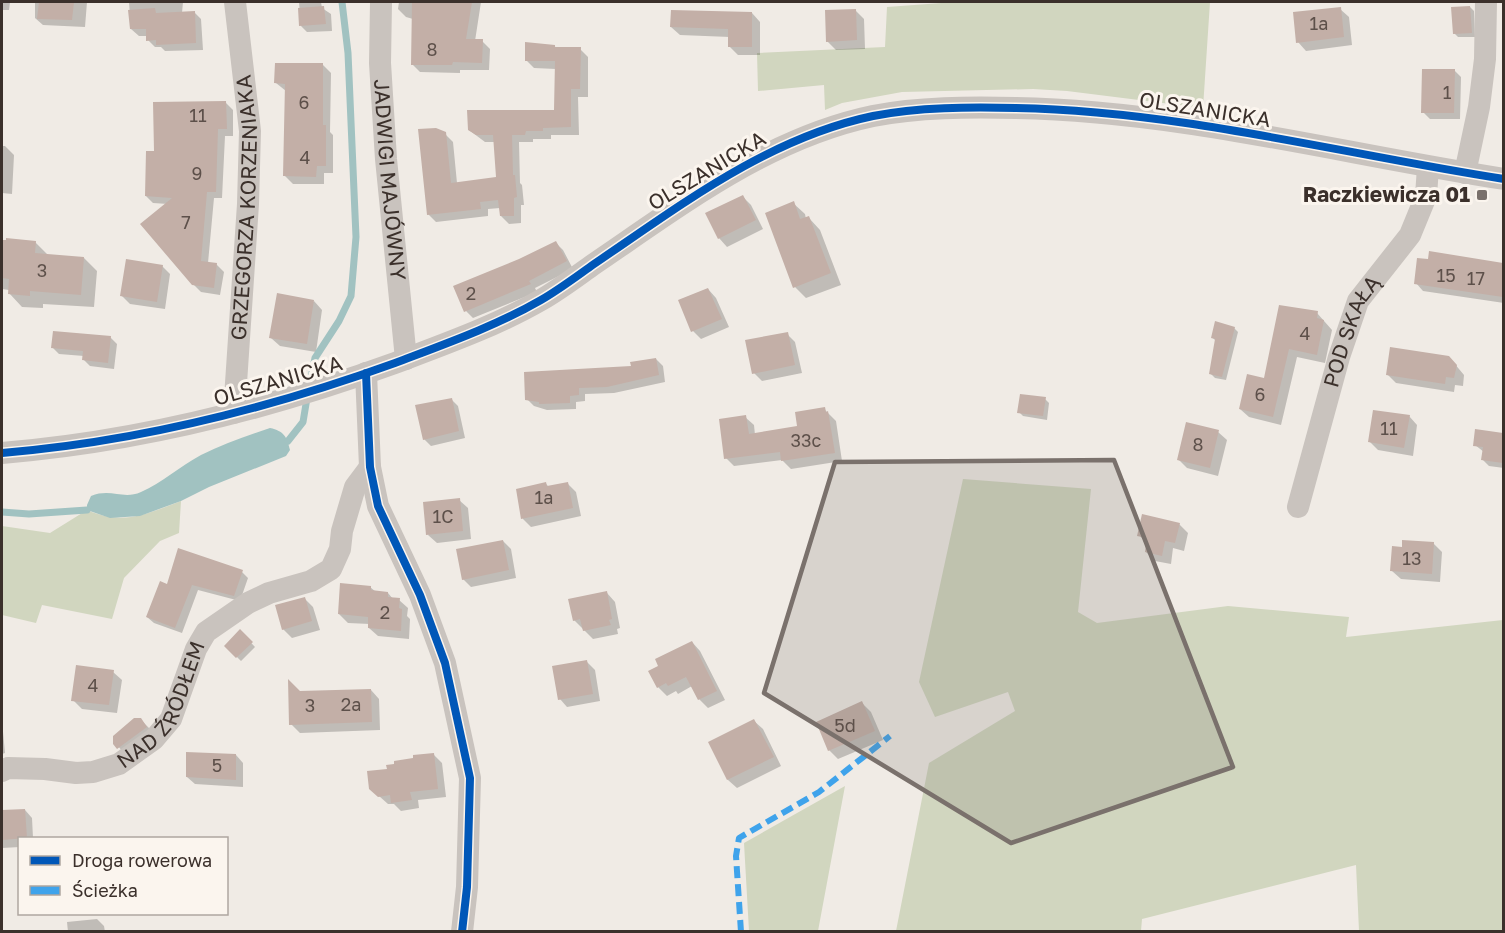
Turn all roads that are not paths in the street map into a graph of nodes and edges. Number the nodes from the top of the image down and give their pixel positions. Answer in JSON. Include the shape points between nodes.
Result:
{"nodes":[{"id":1,"x":235,"y":2,"type":"edge"},
{"id":2,"x":381,"y":2,"type":"edge"},
{"id":3,"x":1486,"y":2,"type":"edge"},
{"id":4,"x":1494,"y":58,"type":"edge"},
{"id":5,"x":1428,"y":167,"type":"junction"},
{"id":6,"x":1465,"y":173,"type":"junction"},
{"id":7,"x":1503,"y":179,"type":"edge"},
{"id":8,"x":406,"y":359,"type":"junction"},
{"id":9,"x":366,"y":374,"type":"junction"},
{"id":10,"x":234,"y":413,"type":"junction"},
{"id":11,"x":2,"y":453,"type":"edge"},
{"id":12,"x":370,"y":467,"type":"junction"},
{"id":13,"x":1298,"y":507,"type":"dead end"},
{"id":14,"x":2,"y":771,"type":"edge"},
{"id":15,"x":462,"y":932,"type":"edge"}],
"edges":[{"from":1,"to":10,"type":"street","name":"GRZEGORZA KORZENIAKA","via":[[250,131]]},
{"from":2,"to":8,"type":"street","name":"JADWIGI MAJÓWNY","via":[[385,137]]},
{"from":3,"to":4,"type":"street"},
{"from":4,"to":6,"type":"street"},
{"from":5,"to":6,"type":"street","name":"OLSZANICKA"},
{"from":5,"to":8,"type":"street","name":"OLSZANICKA","via":[[1239,132],[1107,113],[988,107],[874,116],[824,130],[746,165],[542,299],[501,321]]},
{"from":5,"to":13,"type":"street","name":"POD SKAŁĄ","via":[[1426,196],[1410,236],[1358,301]]},
{"from":6,"to":7,"type":"street","name":"OLSZANICKA"},
{"from":8,"to":9,"type":"street","name":"OLSZANICKA"},
{"from":9,"to":10,"type":"street","name":"OLSZANICKA"},
{"from":9,"to":12,"type":"street"},
{"from":10,"to":11,"type":"street","name":"OLSZANICKA","via":[[160,432],[56,449]]},
{"from":12,"to":14,"type":"street","name":"NAD ŹRÓDŁEM","via":[[355,487],[340,549],[331,569],[311,581],[248,603],[206,632],[171,719],[154,739],[119,764],[93,772],[17,768]]},
{"from":12,"to":15,"type":"street","via":[[378,506],[420,595],[445,663],[470,777]]}]}
